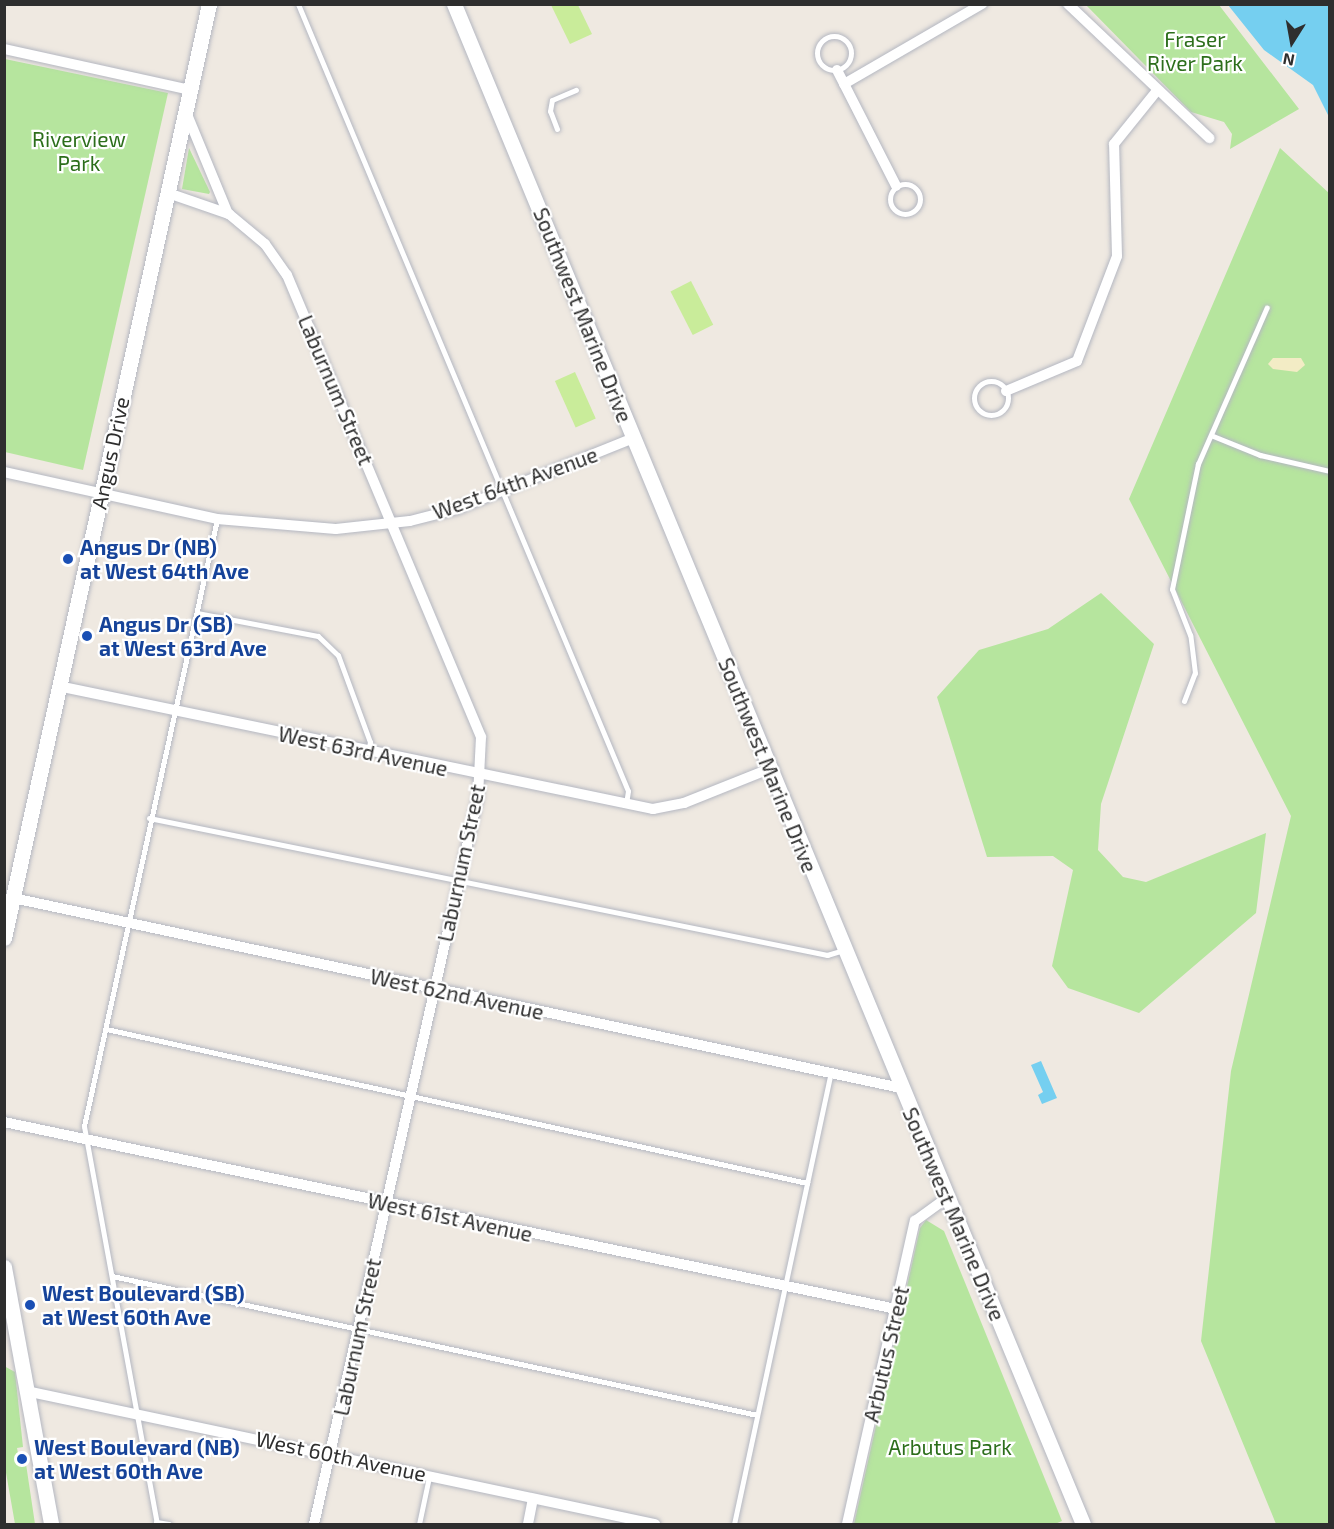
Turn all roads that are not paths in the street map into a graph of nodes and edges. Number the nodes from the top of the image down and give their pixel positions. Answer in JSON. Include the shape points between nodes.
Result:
{"nodes":[{"id":1,"x":209,"y":4,"type":"edge"},
{"id":2,"x":298,"y":4,"type":"edge"},
{"id":3,"x":454,"y":4,"type":"edge"},
{"id":4,"x":982,"y":4,"type":"edge"},
{"id":5,"x":1068,"y":4,"type":"edge"},
{"id":6,"x":4,"y":49,"type":"edge"},
{"id":7,"x":837,"y":70,"type":"junction"},
{"id":8,"x":844,"y":84,"type":"junction"},
{"id":9,"x":191,"y":90,"type":"junction"},
{"id":10,"x":576,"y":90,"type":"dead end"},
{"id":11,"x":1156,"y":92,"type":"junction"},
{"id":12,"x":186,"y":111,"type":"junction"},
{"id":13,"x":557,"y":129,"type":"dead end"},
{"id":14,"x":1209,"y":138,"type":"dead end"},
{"id":15,"x":896,"y":186,"type":"junction"},
{"id":16,"x":168,"y":193,"type":"junction"},
{"id":17,"x":229,"y":214,"type":"junction"},
{"id":18,"x":1267,"y":307,"type":"dead end"},
{"id":19,"x":1006,"y":391,"type":"junction"},
{"id":20,"x":1213,"y":436,"type":"junction"},
{"id":21,"x":634,"y":438,"type":"junction"},
{"id":22,"x":1329,"y":471,"type":"edge"},
{"id":23,"x":4,"y":472,"type":"edge"},
{"id":24,"x":101,"y":493,"type":"junction"},
{"id":25,"x":499,"y":494,"type":"junction"},
{"id":26,"x":217,"y":519,"type":"junction"},
{"id":27,"x":394,"y":524,"type":"junction"},
{"id":28,"x":197,"y":613,"type":"junction"},
{"id":29,"x":58,"y":686,"type":"junction"},
{"id":30,"x":1184,"y":701,"type":"dead end"},
{"id":31,"x":176,"y":712,"type":"junction"},
{"id":32,"x":368,"y":753,"type":"junction"},
{"id":33,"x":769,"y":769,"type":"junction"},
{"id":34,"x":480,"y":776,"type":"junction"},
{"id":35,"x":625,"y":806,"type":"junction"},
{"id":36,"x":149,"y":818,"type":"junction"},
{"id":37,"x":458,"y":879,"type":"junction"},
{"id":38,"x":13,"y":898,"type":"junction"},
{"id":39,"x":127,"y":923,"type":"junction"},
{"id":40,"x":4,"y":938,"type":"edge"},
{"id":41,"x":844,"y":949,"type":"junction"},
{"id":42,"x":434,"y":989,"type":"junction"},
{"id":43,"x":106,"y":1029,"type":"junction"},
{"id":44,"x":831,"y":1073,"type":"junction"},
{"id":45,"x":901,"y":1088,"type":"junction"},
{"id":46,"x":411,"y":1096,"type":"junction"},
{"id":47,"x":4,"y":1122,"type":"edge"},
{"id":48,"x":86,"y":1140,"type":"junction"},
{"id":49,"x":807,"y":1183,"type":"junction"},
{"id":50,"x":947,"y":1198,"type":"junction"},
{"id":51,"x":386,"y":1204,"type":"junction"},
{"id":52,"x":4,"y":1267,"type":"edge"},
{"id":53,"x":112,"y":1276,"type":"junction"},
{"id":54,"x":785,"y":1287,"type":"junction"},
{"id":55,"x":896,"y":1310,"type":"junction"},
{"id":56,"x":360,"y":1328,"type":"junction"},
{"id":57,"x":27,"y":1391,"type":"junction"},
{"id":58,"x":136,"y":1413,"type":"junction"},
{"id":59,"x":758,"y":1415,"type":"junction"},
{"id":60,"x":331,"y":1454,"type":"junction"},
{"id":61,"x":429,"y":1475,"type":"junction"},
{"id":62,"x":533,"y":1499,"type":"junction"},
{"id":63,"x":156,"y":1523,"type":"edge"},
{"id":64,"x":51,"y":1524,"type":"edge"},
{"id":65,"x":170,"y":1524,"type":"edge"},
{"id":66,"x":314,"y":1524,"type":"edge"},
{"id":67,"x":419,"y":1524,"type":"edge"},
{"id":68,"x":528,"y":1524,"type":"edge"},
{"id":69,"x":655,"y":1524,"type":"edge"},
{"id":70,"x":734,"y":1524,"type":"edge"},
{"id":71,"x":847,"y":1524,"type":"edge"},
{"id":72,"x":1083,"y":1524,"type":"edge"}],
"edges":[{"from":1,"to":9,"type":"main road","name":"Angus Drive"},
{"from":2,"to":25,"type":"lane"},
{"from":3,"to":21,"type":"main road","name":"Southwest Marine Drive"},
{"from":4,"to":8,"type":"street"},
{"from":5,"to":11,"type":"street"},
{"from":6,"to":9,"type":"street"},
{"from":7,"to":7,"type":"lane","via":[[847,64],[850,49],[839,37],[828,37],[818,49],[819,60]]},
{"from":7,"to":8,"type":"street"},
{"from":8,"to":15,"type":"street"},
{"from":9,"to":12,"type":"main road","name":"Angus Drive"},
{"from":10,"to":13,"type":"lane","via":[[552,100],[550,111]]},
{"from":11,"to":14,"type":"street"},
{"from":11,"to":19,"type":"street","via":[[1114,144],[1117,256],[1077,361]]},
{"from":12,"to":16,"type":"main road","name":"Angus Drive"},
{"from":12,"to":17,"type":"street","name":"Laburnum Street"},
{"from":15,"to":15,"type":"lane","via":[[889,199],[893,209],[912,213],[920,201],[918,191],[906,183]]},
{"from":16,"to":17,"type":"street","name":"Laburnum Street","via":[[204,201]]},
{"from":16,"to":24,"type":"main road","name":"Angus Drive"},
{"from":17,"to":27,"type":"street","name":"Laburnum Street","via":[[266,244],[287,275]]},
{"from":18,"to":20,"type":"lane"},
{"from":19,"to":19,"type":"lane","via":[[999,383],[982,383],[975,391],[976,407],[996,415],[1007,403]]},
{"from":20,"to":22,"type":"lane","via":[[1260,455]]},
{"from":20,"to":30,"type":"lane","via":[[1198,464],[1172,589],[1190,635],[1195,674]]},
{"from":21,"to":25,"type":"street","name":"West 64th Avenue"},
{"from":21,"to":33,"type":"main road","name":"Southwest Marine Drive"},
{"from":23,"to":24,"type":"street","name":"West 64th Avenue"},
{"from":24,"to":26,"type":"street","name":"West 64th Avenue"},
{"from":24,"to":29,"type":"main road","name":"Angus Drive"},
{"from":25,"to":27,"type":"street","name":"West 64th Avenue"},
{"from":25,"to":35,"type":"lane","via":[[628,791]]},
{"from":26,"to":27,"type":"street","name":"West 64th Avenue","via":[[304,528]]},
{"from":26,"to":28,"type":"lane"},
{"from":27,"to":34,"type":"street","name":"Laburnum Street","via":[[481,737]]},
{"from":28,"to":31,"type":"lane"},
{"from":28,"to":32,"type":"lane","via":[[318,636],[339,655],[370,742]]},
{"from":29,"to":31,"type":"street","name":"West 63rd Avenue"},
{"from":29,"to":38,"type":"main road","name":"Angus Drive"},
{"from":31,"to":32,"type":"street","name":"West 63rd Avenue"},
{"from":31,"to":36,"type":"lane"},
{"from":32,"to":34,"type":"street","name":"West 63rd Avenue"},
{"from":33,"to":35,"type":"street","name":"West 63rd Avenue","via":[[684,803],[652,809]]},
{"from":33,"to":41,"type":"main road","name":"Southwest Marine Drive"},
{"from":34,"to":35,"type":"street","name":"West 63rd Avenue"},
{"from":34,"to":37,"type":"street","name":"Laburnum Street"},
{"from":36,"to":37,"type":"lane"},
{"from":36,"to":39,"type":"lane"},
{"from":37,"to":41,"type":"lane","via":[[827,956]]},
{"from":37,"to":42,"type":"street","name":"Laburnum Street"},
{"from":38,"to":39,"type":"street","name":"West 62nd Avenue"},
{"from":38,"to":40,"type":"main road","name":"Angus Drive"},
{"from":39,"to":42,"type":"street","name":"West 62nd Avenue"},
{"from":39,"to":43,"type":"lane"},
{"from":41,"to":45,"type":"main road","name":"Southwest Marine Drive"},
{"from":42,"to":44,"type":"street","name":"West 62nd Avenue"},
{"from":42,"to":46,"type":"street","name":"Laburnum Street"},
{"from":43,"to":46,"type":"lane"},
{"from":43,"to":48,"type":"lane","via":[[84,1126]]},
{"from":44,"to":45,"type":"street","name":"West 62nd Avenue"},
{"from":44,"to":49,"type":"lane"},
{"from":45,"to":50,"type":"main road","name":"Southwest Marine Drive"},
{"from":46,"to":49,"type":"lane"},
{"from":46,"to":51,"type":"street","name":"Laburnum Street"},
{"from":47,"to":48,"type":"street","name":"West 61st Avenue"},
{"from":48,"to":51,"type":"street","name":"West 61st Avenue"},
{"from":48,"to":53,"type":"lane"},
{"from":49,"to":54,"type":"lane"},
{"from":50,"to":55,"type":"street","name":"Arbutus Street","via":[[915,1221]]},
{"from":50,"to":72,"type":"main road","name":"Southwest Marine Drive"},
{"from":51,"to":54,"type":"street","name":"West 61st Avenue"},
{"from":51,"to":56,"type":"street","name":"Laburnum Street"},
{"from":52,"to":57,"type":"main road"},
{"from":53,"to":56,"type":"lane"},
{"from":53,"to":58,"type":"lane"},
{"from":54,"to":55,"type":"street","name":"West 61st Avenue"},
{"from":54,"to":59,"type":"lane"},
{"from":55,"to":71,"type":"street","name":"Arbutus Street"},
{"from":56,"to":59,"type":"lane"},
{"from":56,"to":60,"type":"street","name":"Laburnum Street"},
{"from":57,"to":58,"type":"street","name":"West 60th Avenue"},
{"from":57,"to":64,"type":"main road"},
{"from":58,"to":60,"type":"street","name":"West 60th Avenue"},
{"from":58,"to":63,"type":"lane"},
{"from":59,"to":70,"type":"lane"},
{"from":60,"to":61,"type":"street","name":"West 60th Avenue"},
{"from":60,"to":66,"type":"street","name":"Laburnum Street"},
{"from":61,"to":62,"type":"street","name":"West 60th Avenue"},
{"from":61,"to":67,"type":"lane"},
{"from":62,"to":68,"type":"street"},
{"from":62,"to":69,"type":"street","name":"West 60th Avenue"},
{"from":63,"to":65,"type":"lane"}]}
